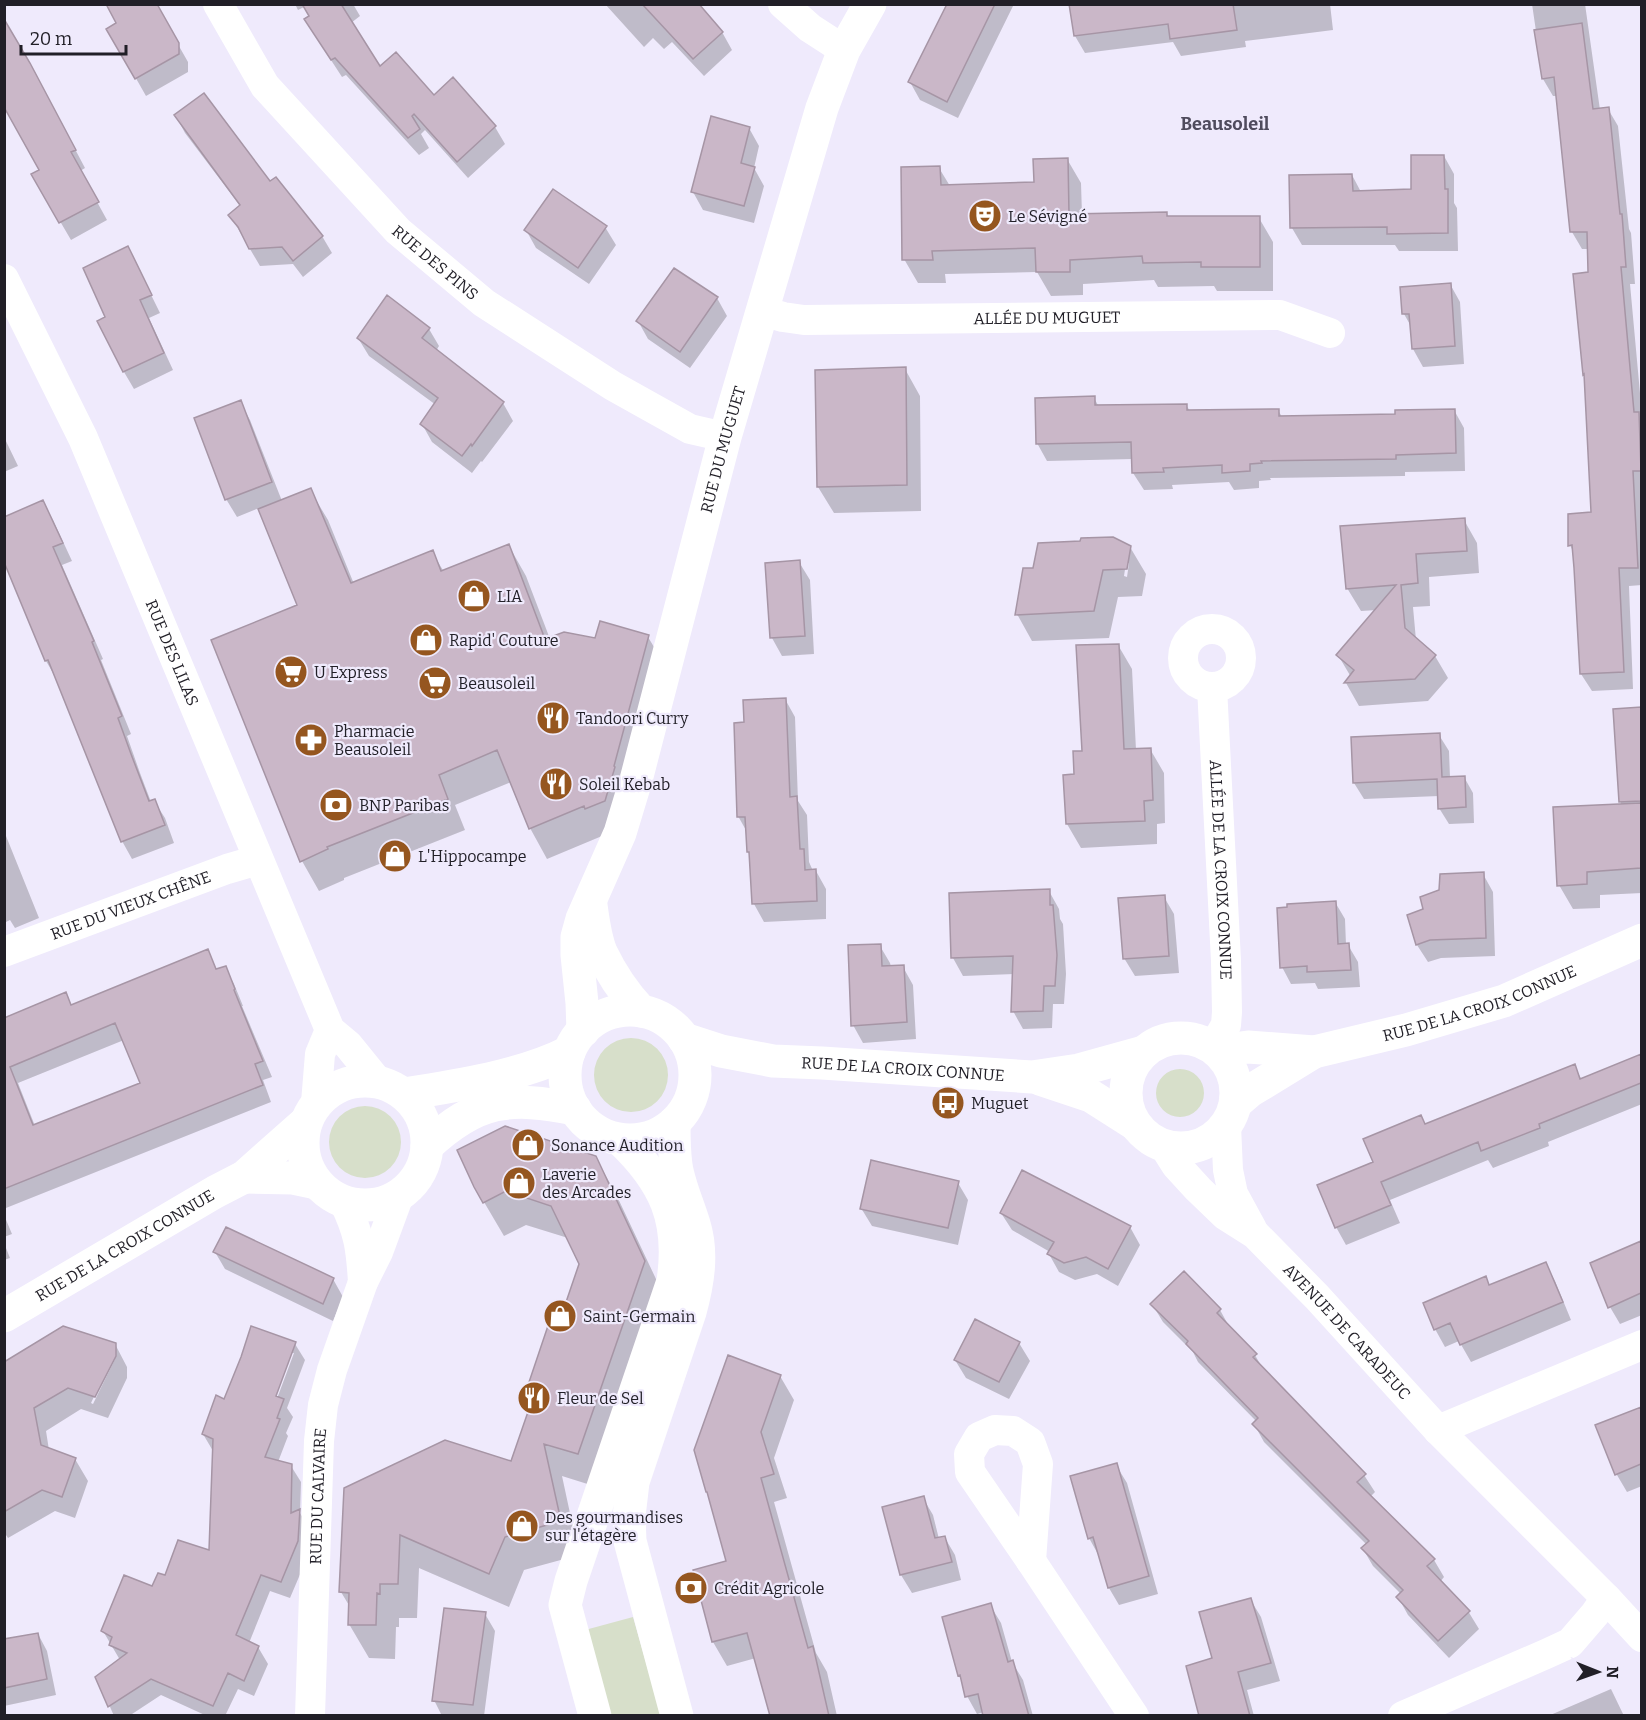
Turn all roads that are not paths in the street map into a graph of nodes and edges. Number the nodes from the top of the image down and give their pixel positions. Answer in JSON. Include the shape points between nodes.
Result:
{"nodes":[{"id":1,"x":218,"y":4,"type":"edge"},
{"id":2,"x":783,"y":4,"type":"edge"},
{"id":3,"x":870,"y":4,"type":"edge"},
{"id":4,"x":844,"y":50,"type":"junction"},
{"id":5,"x":4,"y":279,"type":"edge"},
{"id":6,"x":762,"y":311,"type":"junction"},
{"id":7,"x":1330,"y":333,"type":"dead end"},
{"id":8,"x":725,"y":437,"type":"junction"},
{"id":9,"x":1212,"y":687,"type":"dead end"},
{"id":10,"x":258,"y":860,"type":"junction"},
{"id":11,"x":591,"y":900,"type":"junction"},
{"id":12,"x":1641,"y":940,"type":"edge"},
{"id":13,"x":4,"y":952,"type":"edge"},
{"id":14,"x":640,"y":1011,"type":"junction"},
{"id":15,"x":330,"y":1030,"type":"junction"},
{"id":16,"x":684,"y":1039,"type":"junction"},
{"id":17,"x":576,"y":1042,"type":"junction"},
{"id":18,"x":1217,"y":1051,"type":"junction"},
{"id":19,"x":1144,"y":1052,"type":"junction"},
{"id":20,"x":1314,"y":1052,"type":"junction"},
{"id":21,"x":773,"y":1061,"type":"junction"},
{"id":22,"x":1032,"y":1077,"type":"junction"},
{"id":23,"x":391,"y":1088,"type":"junction"},
{"id":24,"x":691,"y":1096,"type":"junction"},
{"id":25,"x":575,"y":1109,"type":"junction"},
{"id":26,"x":311,"y":1112,"type":"junction"},
{"id":27,"x":1231,"y":1115,"type":"junction"},
{"id":28,"x":674,"y":1123,"type":"junction"},
{"id":29,"x":1135,"y":1124,"type":"junction"},
{"id":30,"x":621,"y":1140,"type":"junction"},
{"id":31,"x":427,"y":1146,"type":"junction"},
{"id":32,"x":1164,"y":1146,"type":"junction"},
{"id":33,"x":244,"y":1177,"type":"junction"},
{"id":34,"x":317,"y":1183,"type":"junction"},
{"id":35,"x":399,"y":1195,"type":"junction"},
{"id":36,"x":344,"y":1202,"type":"junction"},
{"id":37,"x":1255,"y":1234,"type":"junction"},
{"id":38,"x":363,"y":1282,"type":"junction"},
{"id":39,"x":4,"y":1316,"type":"edge"},
{"id":40,"x":1641,"y":1345,"type":"edge"},
{"id":41,"x":1438,"y":1430,"type":"junction"},
{"id":42,"x":1031,"y":1561,"type":"dead end"},
{"id":43,"x":1606,"y":1598,"type":"junction"},
{"id":44,"x":1641,"y":1637,"type":"edge"},
{"id":45,"x":310,"y":1716,"type":"edge"},
{"id":46,"x":595,"y":1716,"type":"edge"},
{"id":47,"x":677,"y":1716,"type":"edge"},
{"id":48,"x":1134,"y":1716,"type":"edge"},
{"id":49,"x":1403,"y":1716,"type":"edge"}],
"edges":[{"from":1,"to":8,"type":"street","name":"RUE DES PINS","via":[[265,86],[398,231],[484,303],[613,386],[690,429]]},
{"from":2,"to":4,"type":"street"},
{"from":3,"to":4,"type":"main road","name":"RUE DU MUGUET"},
{"from":4,"to":6,"type":"main road","name":"RUE DU MUGUET","via":[[822,108]]},
{"from":5,"to":10,"type":"street","name":"RUE DES LILAS","via":[[83,438]]},
{"from":6,"to":7,"type":"street","name":"ALLÉE DU MUGUET","via":[[804,320],[1280,315]]},
{"from":6,"to":8,"type":"main road","name":"RUE DU MUGUET"},
{"from":8,"to":11,"type":"main road","name":"RUE DU MUGUET","via":[[636,780],[620,833]]},
{"from":9,"to":18,"type":"street","name":"ALLÉE DE LA CROIX CONNUE","via":[[1227,1012]]},
{"from":10,"to":13,"type":"street","name":"RUE DU VIEUX CHÊNE"},
{"from":10,"to":15,"type":"street","name":"RUE DES LILAS"},
{"from":11,"to":14,"type":"main road","via":[[601,951],[626,996]]},
{"from":11,"to":17,"type":"main road","name":"RUE DU MUGUET","via":[[577,937],[582,1003]]},
{"from":12,"to":20,"type":"main road","name":"RUE DE LA CROIX CONNUE","via":[[1504,1001]]},
{"from":14,"to":16,"type":"main road","via":[[665,1020]]},
{"from":14,"to":17,"type":"main road","via":[[609,1013],[595,1021]]},
{"from":15,"to":23,"type":"street","name":"RUE DES LILAS"},
{"from":15,"to":26,"type":"street","via":[[320,1054]]},
{"from":16,"to":21,"type":"main road","name":"RUE DE LA CROIX CONNUE"},
{"from":16,"to":24,"type":"main road","via":[[694,1066]]},
{"from":17,"to":23,"type":"main road","name":"RUE DE LA CROIX CONNUE","via":[[547,1063],[517,1071]]},
{"from":17,"to":25,"type":"main road","via":[[566,1066],[565,1082]]},
{"from":18,"to":19,"type":"main road","via":[[1196,1040],[1177,1037],[1154,1044]]},
{"from":18,"to":20,"type":"main road","name":"RUE DE LA CROIX CONNUE","via":[[1248,1047]]},
{"from":18,"to":27,"type":"main road","via":[[1234,1077]]},
{"from":19,"to":22,"type":"main road","name":"RUE DE LA CROIX CONNUE","via":[[1079,1070]]},
{"from":19,"to":29,"type":"main road","via":[[1135,1062],[1126,1086],[1129,1112]]},
{"from":20,"to":27,"type":"main road","name":"RUE DE LA CROIX CONNUE","via":[[1250,1091]]},
{"from":21,"to":22,"type":"main road","name":"RUE DE LA CROIX CONNUE"},
{"from":21,"to":24,"type":"main road","name":"RUE DE LA CROIX CONNUE","via":[[722,1074]]},
{"from":22,"to":29,"type":"main road","name":"RUE DE LA CROIX CONNUE","via":[[1090,1096]]},
{"from":23,"to":26,"type":"main road","name":"RUE DE LA CROIX CONNUE","via":[[361,1080],[344,1084],[329,1092]]},
{"from":23,"to":31,"type":"main road","via":[[417,1108]]},
{"from":24,"to":28,"type":"main road"},
{"from":25,"to":30,"type":"main road","via":[[595,1130]]},
{"from":25,"to":31,"type":"main road","via":[[524,1102],[495,1105],[462,1118]]},
{"from":26,"to":33,"type":"main road","name":"RUE DE LA CROIX CONNUE"},
{"from":26,"to":34,"type":"main road","name":"RUE DE LA CROIX CONNUE","via":[[303,1137],[303,1154]]},
{"from":27,"to":32,"type":"main road","via":[[1209,1142],[1187,1149]]},
{"from":27,"to":37,"type":"street","name":"AVENUE DE CARADEUC","via":[[1228,1170],[1233,1194]]},
{"from":28,"to":30,"type":"main road","via":[[650,1137]]},
{"from":28,"to":47,"type":"main road","via":[[676,1166],[695,1227],[700,1266],[690,1312],[633,1482],[629,1516],[630,1541]]},
{"from":29,"to":32,"type":"main road"},
{"from":30,"to":46,"type":"main road","via":[[641,1159],[661,1190],[675,1234],[676,1258],[673,1281],[565,1605]]},
{"from":31,"to":35,"type":"main road","via":[[414,1182]]},
{"from":32,"to":37,"type":"street","name":"AVENUE DE CARADEUC","via":[[1176,1165],[1211,1202]]},
{"from":33,"to":34,"type":"main road","name":"RUE DE LA CROIX CONNUE"},
{"from":33,"to":39,"type":"main road","name":"RUE DE LA CROIX CONNUE"},
{"from":34,"to":36,"type":"main road","name":"RUE DE LA CROIX CONNUE"},
{"from":35,"to":36,"type":"main road","via":[[382,1203]]},
{"from":35,"to":38,"type":"street","name":"RUE DU CALVAIRE"},
{"from":36,"to":38,"type":"street","name":"RUE DU CALVAIRE","via":[[361,1250]]},
{"from":37,"to":41,"type":"street","name":"AVENUE DE CARADEUC"},
{"from":38,"to":45,"type":"street","name":"RUE DU CALVAIRE","via":[[323,1405]]},
{"from":40,"to":41,"type":"street"},
{"from":41,"to":43,"type":"street","name":"AVENUE DE CARADEUC"},
{"from":42,"to":48,"type":"street"},
{"from":43,"to":44,"type":"street","name":"AVENUE DE CARADEUC"},
{"from":43,"to":49,"type":"street","via":[[1570,1643]]}]}
